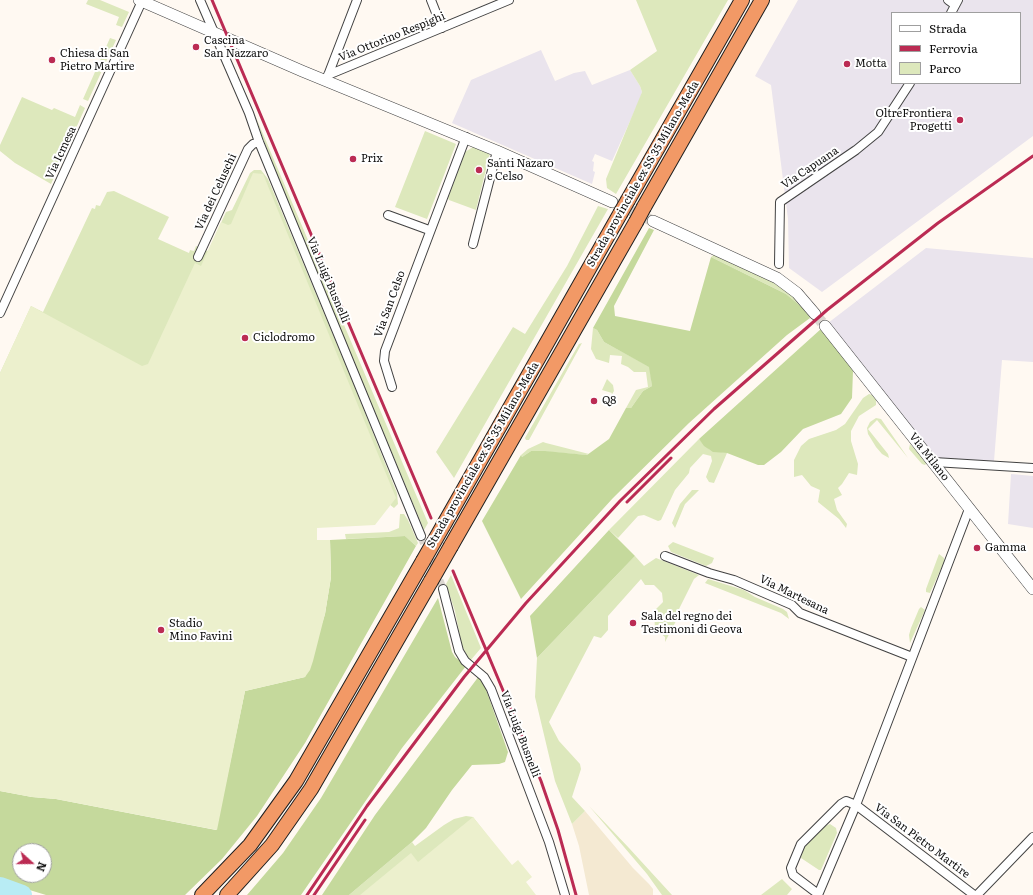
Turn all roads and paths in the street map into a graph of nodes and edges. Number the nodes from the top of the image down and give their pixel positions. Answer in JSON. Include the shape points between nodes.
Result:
{"nodes":[{"id":1,"x":200,"y":0,"type":"edge"},
{"id":2,"x":357,"y":0,"type":"edge"},
{"id":3,"x":431,"y":0,"type":"edge"},
{"id":4,"x":509,"y":0,"type":"edge"},
{"id":5,"x":742,"y":0,"type":"edge"},
{"id":6,"x":762,"y":0,"type":"edge"},
{"id":7,"x":948,"y":0,"type":"edge"},
{"id":8,"x":141,"y":1,"type":"edge"},
{"id":9,"x":957,"y":2,"type":"edge"},
{"id":10,"x":951,"y":12,"type":"edge"},
{"id":11,"x":442,"y":28,"type":"junction"},
{"id":12,"x":215,"y":32,"type":"junction"},
{"id":13,"x":327,"y":78,"type":"junction"},
{"id":14,"x":909,"y":84,"type":"edge"},
{"id":15,"x":466,"y":137,"type":"junction"},
{"id":16,"x":259,"y":142,"type":"junction"},
{"id":17,"x":497,"y":151,"type":"junction"},
{"id":18,"x":612,"y":202,"type":"tunnel mouth"},
{"id":19,"x":388,"y":215,"type":"dead end"},
{"id":20,"x":653,"y":221,"type":"tunnel mouth"},
{"id":21,"x":429,"y":230,"type":"junction"},
{"id":22,"x":474,"y":244,"type":"dead end"},
{"id":23,"x":198,"y":257,"type":"dead end"},
{"id":24,"x":779,"y":264,"type":"dead end"},
{"id":25,"x":0,"y":313,"type":"edge"},
{"id":26,"x":815,"y":314,"type":"tunnel mouth"},
{"id":27,"x":825,"y":326,"type":"tunnel mouth"},
{"id":28,"x":392,"y":387,"type":"dead end"},
{"id":29,"x":934,"y":462,"type":"junction"},
{"id":30,"x":1033,"y":468,"type":"edge"},
{"id":31,"x":969,"y":509,"type":"junction"},
{"id":32,"x":421,"y":536,"type":"tunnel mouth"},
{"id":33,"x":665,"y":556,"type":"dead end"},
{"id":34,"x":443,"y":589,"type":"tunnel mouth"},
{"id":35,"x":1033,"y":589,"type":"edge"},
{"id":36,"x":912,"y":656,"type":"junction"},
{"id":37,"x":856,"y":805,"type":"junction"},
{"id":38,"x":1033,"y":837,"type":"edge"},
{"id":39,"x":230,"y":893,"type":"edge"},
{"id":40,"x":979,"y":894,"type":"edge"},
{"id":41,"x":202,"y":895,"type":"edge"},
{"id":42,"x":565,"y":895,"type":"edge"},
{"id":43,"x":818,"y":895,"type":"edge"}],
"edges":[{"from":1,"to":12,"type":"street","name":"Via Luigi Busnelli"},
{"from":2,"to":13,"type":"street"},
{"from":3,"to":11,"type":"street"},
{"from":4,"to":11,"type":"street","name":"Via Ottorino Respighi"},
{"from":5,"to":41,"type":"highway","name":"Strada provinciale ex SS 35 Milano-Meda","bridge":true,"via":[[296,781],[250,845]]},
{"from":6,"to":39,"type":"highway","name":"Strada provinciale ex SS 35 Milano-Meda","bridge":true,"via":[[311,789],[276,840]]},
{"from":7,"to":9,"type":"street"},
{"from":8,"to":12,"type":"street"},
{"from":8,"to":25,"type":"street","name":"Via Icmesa"},
{"from":9,"to":10,"type":"street"},
{"from":11,"to":13,"type":"street","name":"Via Ottorino Respighi"},
{"from":12,"to":13,"type":"street"},
{"from":12,"to":16,"type":"street","name":"Via Luigi Busnelli"},
{"from":13,"to":15,"type":"street"},
{"from":14,"to":24,"type":"street","name":"Via Capuana","via":[[878,132],[780,202]]},
{"from":15,"to":17,"type":"street"},
{"from":15,"to":21,"type":"street","name":"Via San Celso"},
{"from":16,"to":23,"type":"street","name":"Via dei Celuschi","via":[[252,144],[248,149]]},
{"from":16,"to":32,"type":"street","name":"Via Luigi Busnelli"},
{"from":17,"to":18,"type":"street"},
{"from":17,"to":22,"type":"street"},
{"from":19,"to":21,"type":"street"},
{"from":20,"to":26,"type":"street","via":[[777,278],[797,293]]},
{"from":21,"to":28,"type":"street","name":"Via San Celso","via":[[385,351],[384,361]]},
{"from":27,"to":29,"type":"street","name":"Via Milano"},
{"from":29,"to":30,"type":"street"},
{"from":29,"to":31,"type":"street","name":"Via Milano"},
{"from":31,"to":35,"type":"street","name":"Via Milano"},
{"from":31,"to":36,"type":"street"},
{"from":33,"to":36,"type":"street","name":"Via Martesana","via":[[734,580],[792,605],[800,613]]},
{"from":34,"to":42,"type":"street","name":"Via Luigi Busnelli","via":[[459,650],[491,689],[549,842]]},
{"from":36,"to":37,"type":"street"},
{"from":37,"to":40,"type":"street","name":"Via San Pietro Martire"},
{"from":37,"to":43,"type":"street"},
{"from":37,"to":43,"type":"street","via":[[843,802],[799,848],[790,871]]},
{"from":38,"to":40,"type":"street"}]}
